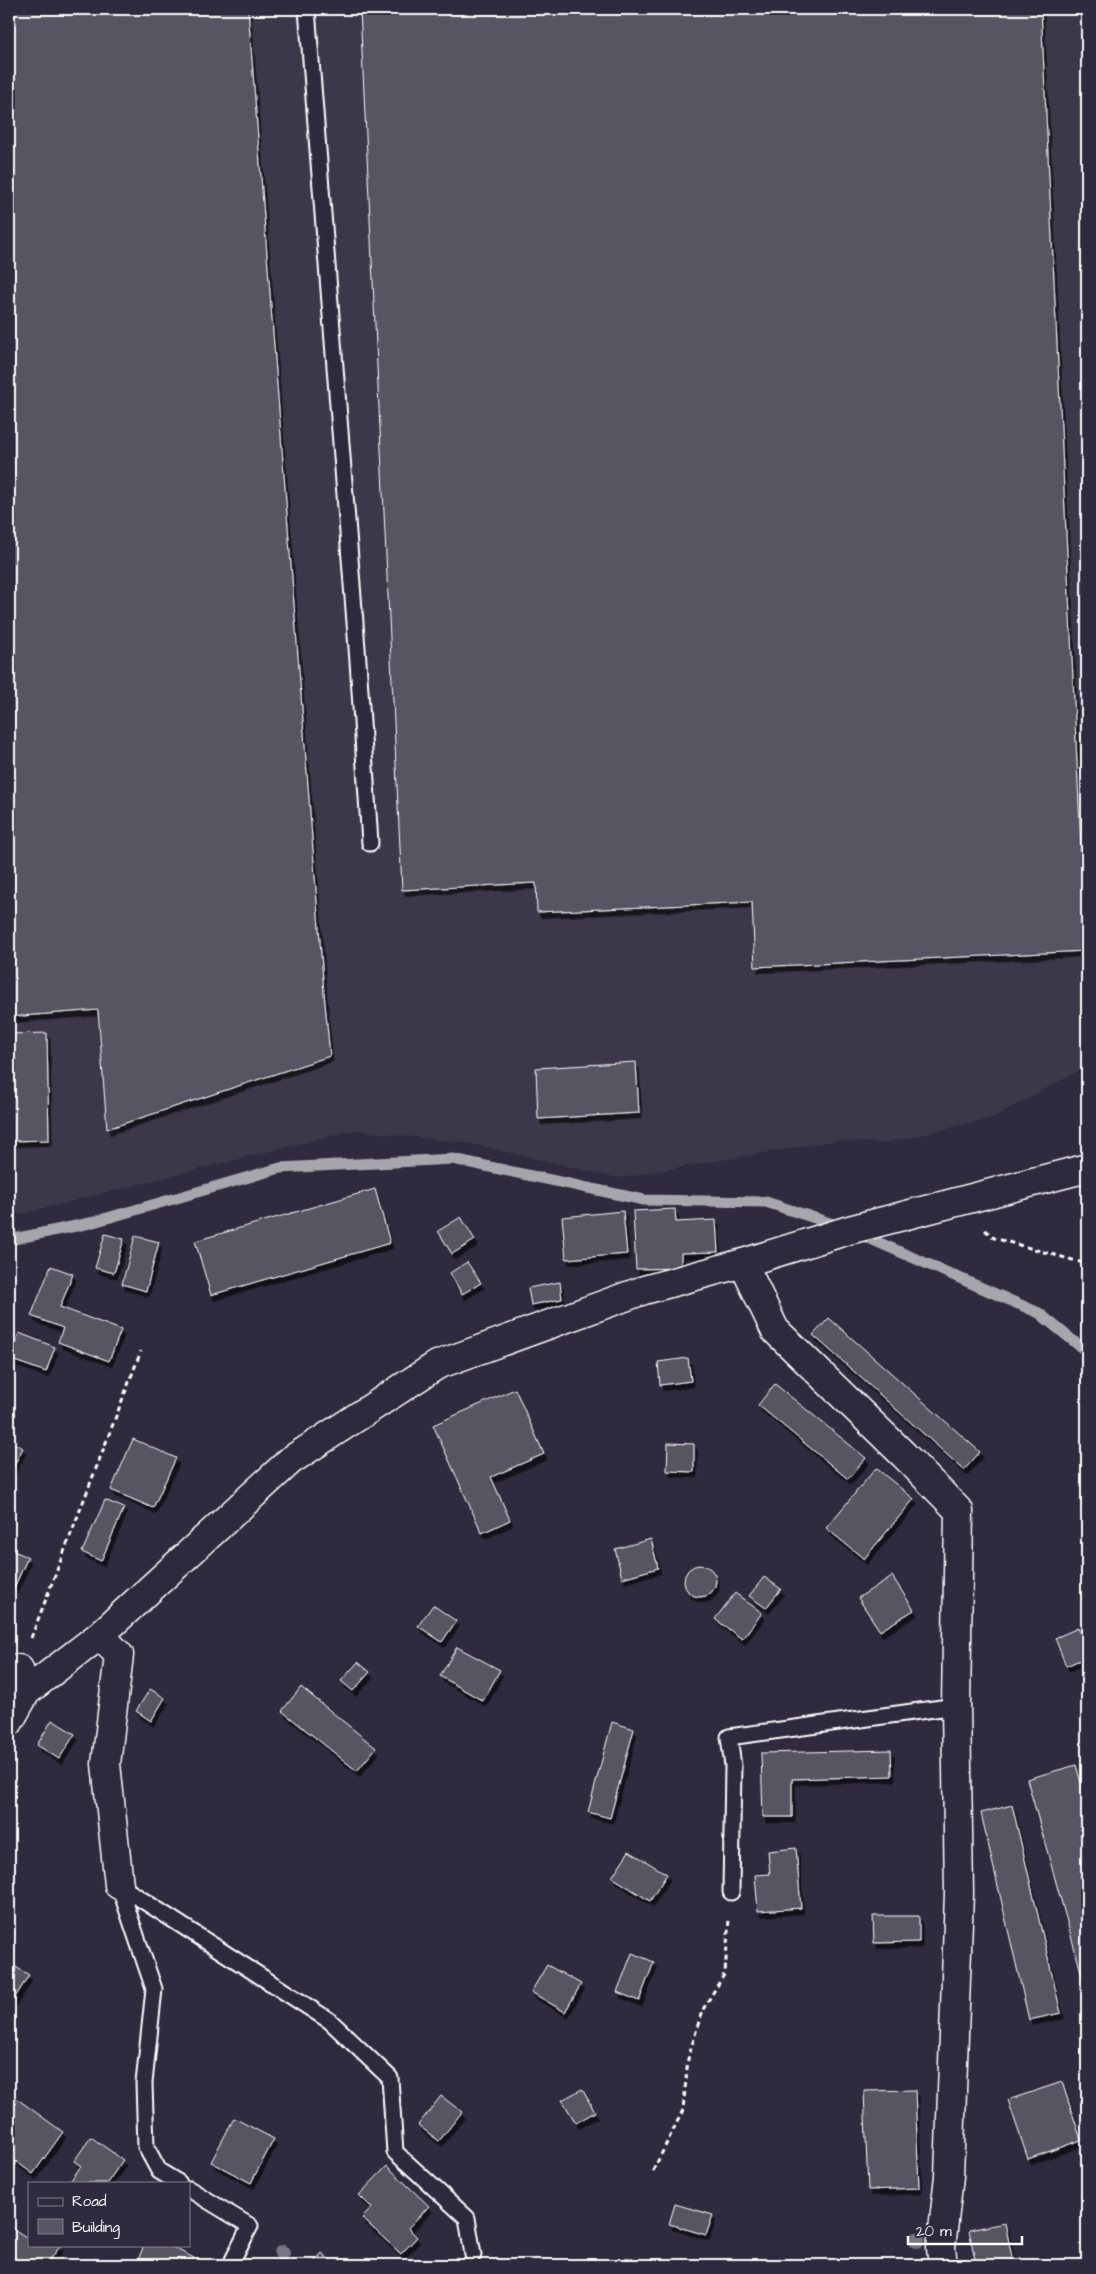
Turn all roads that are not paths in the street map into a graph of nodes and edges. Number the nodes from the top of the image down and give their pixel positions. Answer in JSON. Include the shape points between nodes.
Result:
{"nodes":[{"id":1,"x":306,"y":9,"type":"edge"},
{"id":2,"x":370,"y":843,"type":"dead end"},
{"id":3,"x":1087,"y":1168,"type":"edge"},
{"id":4,"x":743,"y":1263,"type":"junction"},
{"id":5,"x":100,"y":1635,"type":"junction"},
{"id":6,"x":18,"y":1677,"type":"edge"},
{"id":7,"x":956,"y":1706,"type":"junction"},
{"id":8,"x":9,"y":1722,"type":"edge"},
{"id":9,"x":119,"y":1885,"type":"junction"},
{"id":10,"x":731,"y":1892,"type":"road end"},
{"id":11,"x":176,"y":2182,"type":"edge"},
{"id":12,"x":190,"y":2190,"type":"edge"},
{"id":13,"x":473,"y":2255,"type":"dead end"},
{"id":14,"x":233,"y":2260,"type":"dead end"},
{"id":15,"x":942,"y":2265,"type":"edge"}],
"edges":[{"from":1,"to":2,"type":"lane"},
{"from":3,"to":4,"type":"street","via":[[849,1230]]},
{"from":4,"to":5,"type":"street","via":[[644,1290],[437,1365],[291,1460]]},
{"from":4,"to":7,"type":"street","via":[[775,1330],[959,1511]]},
{"from":5,"to":6,"type":"street"},
{"from":5,"to":9,"type":"street","via":[[119,1655],[106,1764]]},
{"from":6,"to":8,"type":"street"},
{"from":7,"to":10,"type":"lane","via":[[728,1737],[734,1766]]},
{"from":7,"to":15,"type":"street","via":[[959,1893],[949,2176]]},
{"from":9,"to":11,"type":"lane","via":[[154,1989],[144,2083],[146,2147],[160,2171]]},
{"from":9,"to":13,"type":"lane","via":[[330,2021],[390,2078],[395,2152],[467,2218]]},
{"from":12,"to":14,"type":"lane","via":[[250,2226]]}]}
